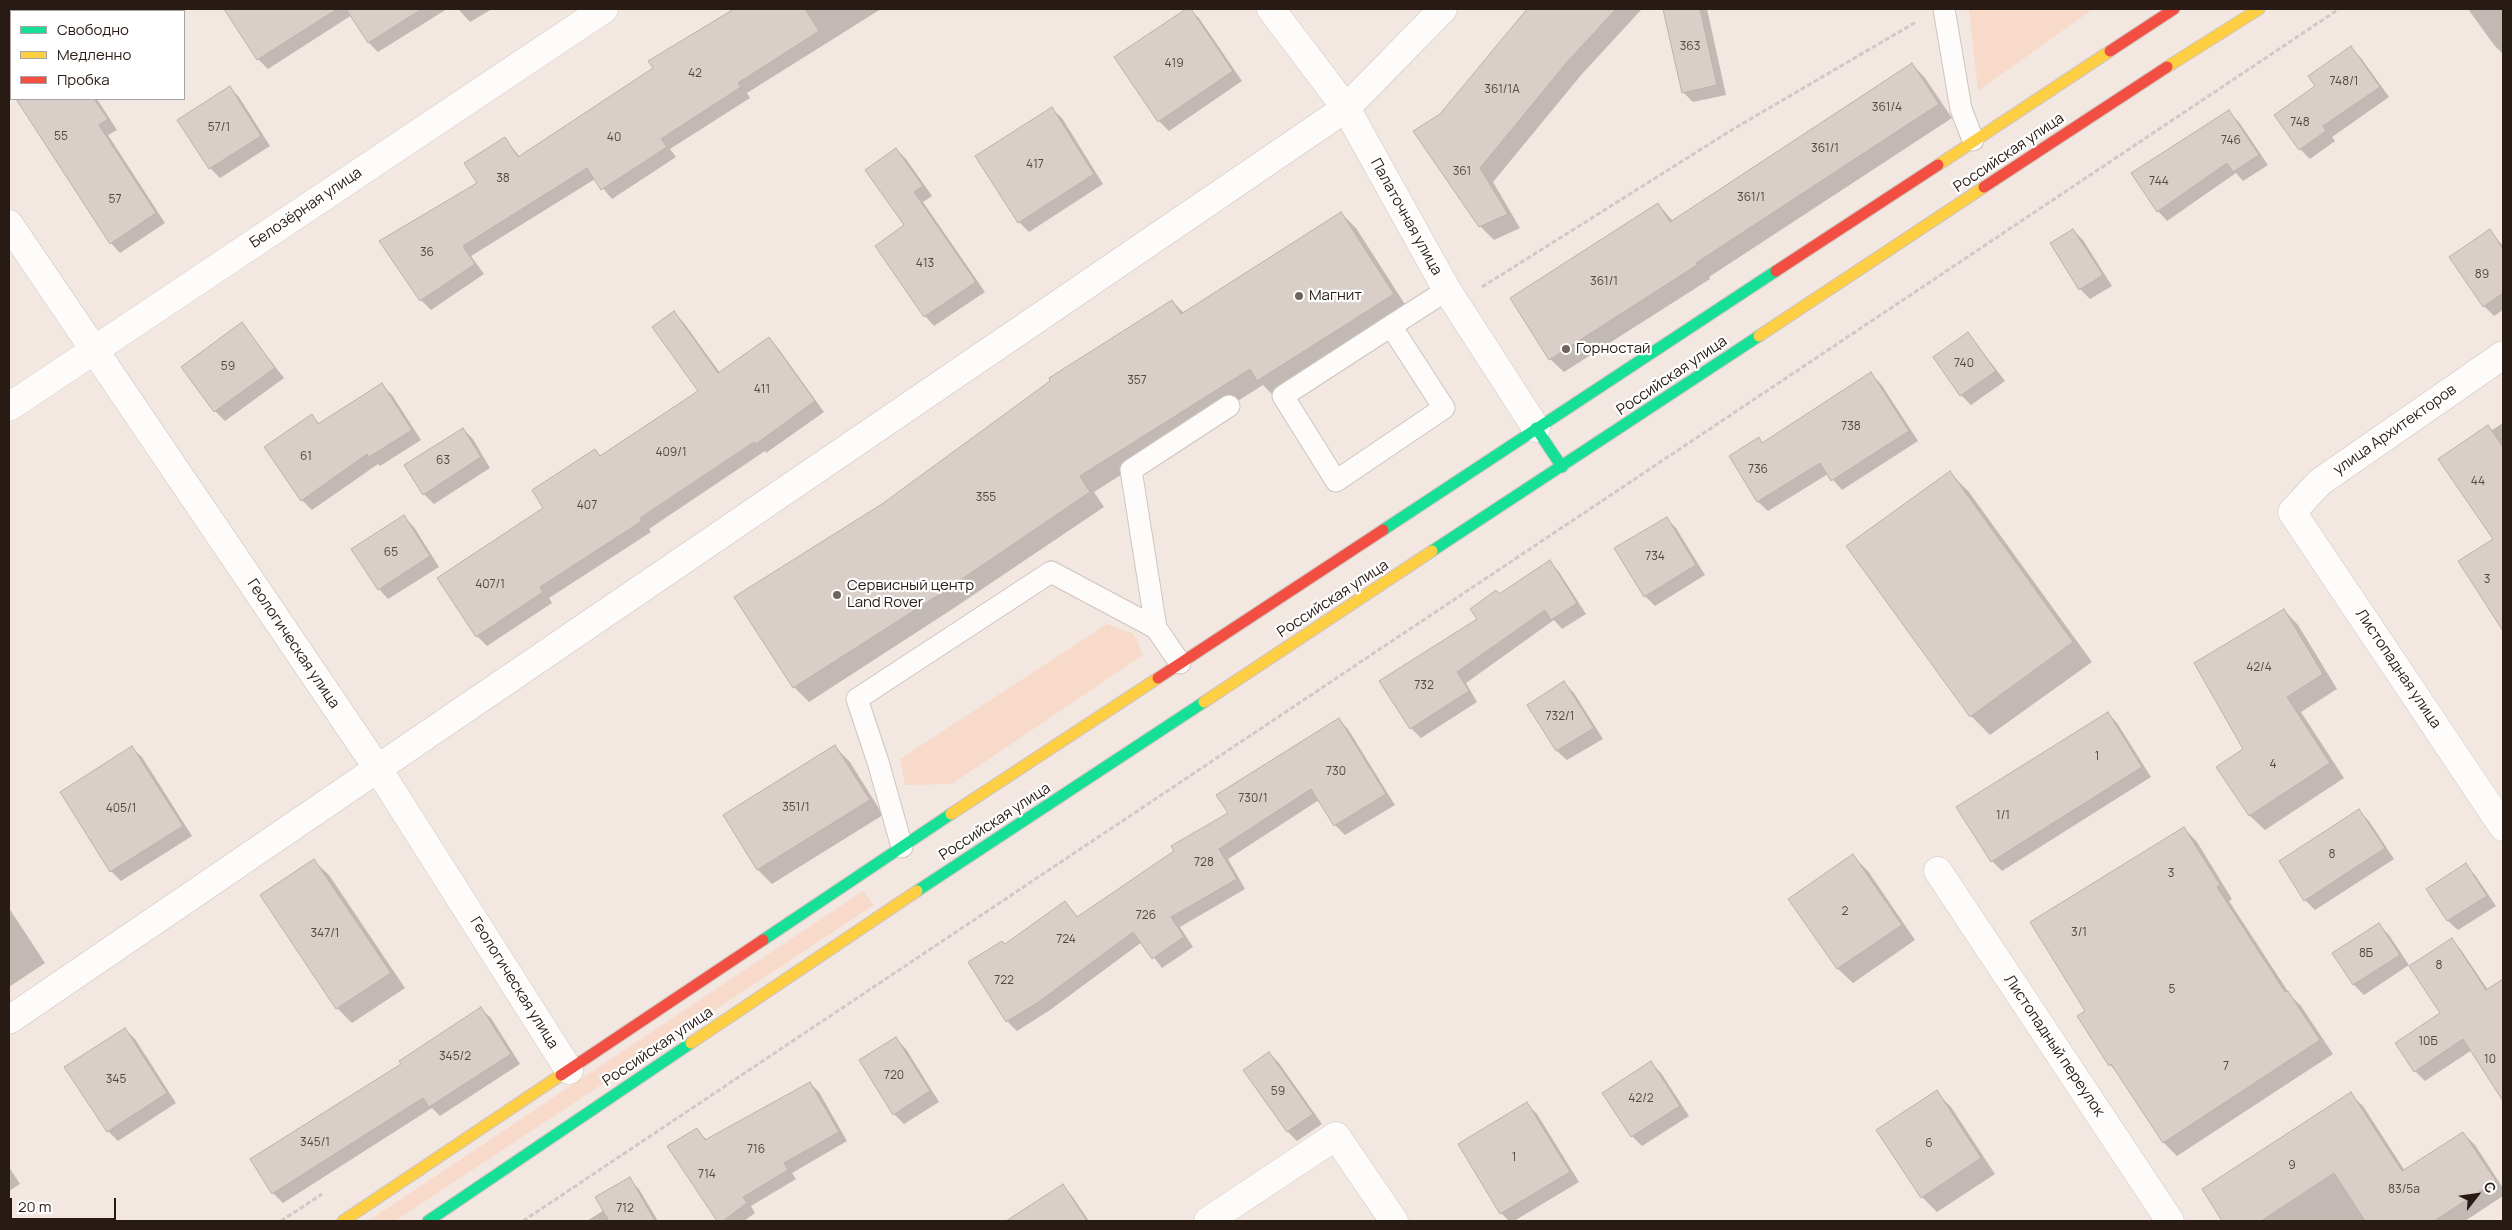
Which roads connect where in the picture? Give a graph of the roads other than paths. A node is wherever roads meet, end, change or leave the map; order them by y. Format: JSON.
{"nodes":[{"id":1,"x":604,"y":9,"type":"edge"},
{"id":2,"x":1271,"y":9,"type":"edge"},
{"id":3,"x":1443,"y":9,"type":"edge"},
{"id":4,"x":1944,"y":9,"type":"edge"},
{"id":5,"x":2174,"y":9,"type":"edge"},
{"id":6,"x":2259,"y":9,"type":"edge"},
{"id":7,"x":1346,"y":108,"type":"junction"},
{"id":8,"x":1973,"y":140,"type":"junction"},
{"id":9,"x":9,"y":224,"type":"edge"},
{"id":10,"x":1451,"y":297,"type":"junction"},
{"id":11,"x":1391,"y":326,"type":"junction"},
{"id":12,"x":94,"y":350,"type":"junction"},
{"id":13,"x":2503,"y":355,"type":"edge"},
{"id":14,"x":1229,"y":406,"type":"dead end"},
{"id":15,"x":9,"y":407,"type":"edge"},
{"id":16,"x":1536,"y":428,"type":"junction"},
{"id":17,"x":1562,"y":467,"type":"junction"},
{"id":18,"x":2292,"y":512,"type":"joint"},
{"id":19,"x":1156,"y":628,"type":"junction"},
{"id":20,"x":1180,"y":664,"type":"junction"},
{"id":21,"x":378,"y":770,"type":"junction"},
{"id":22,"x":2503,"y":827,"type":"edge"},
{"id":23,"x":902,"y":847,"type":"junction"},
{"id":24,"x":1938,"y":871,"type":"dead end"},
{"id":25,"x":9,"y":1020,"type":"edge"},
{"id":26,"x":569,"y":1070,"type":"junction"},
{"id":27,"x":343,"y":1221,"type":"edge"},
{"id":28,"x":428,"y":1221,"type":"edge"},
{"id":29,"x":1208,"y":1221,"type":"edge"},
{"id":30,"x":1394,"y":1221,"type":"edge"},
{"id":31,"x":2170,"y":1221,"type":"edge"}],
"edges":[{"from":1,"to":12,"type":"street","name":"Белозёрная улица"},
{"from":2,"to":7,"type":"street","name":"Палаточная улица"},
{"from":3,"to":7,"type":"street"},
{"from":4,"to":8,"type":"lane"},
{"from":5,"to":8,"type":"main road","name":"Российская улица"},
{"from":6,"to":17,"type":"main road","name":"Российская улица"},
{"from":7,"to":10,"type":"street","name":"Палаточная улица"},
{"from":7,"to":21,"type":"street"},
{"from":8,"to":16,"type":"main road","name":"Российская улица"},
{"from":9,"to":12,"type":"street","name":"Геологическая улица"},
{"from":10,"to":11,"type":"lane"},
{"from":10,"to":16,"type":"street","name":"Палаточная улица"},
{"from":11,"to":11,"type":"lane"},
{"from":12,"to":15,"type":"street","name":"Белозёрная улица"},
{"from":12,"to":21,"type":"street","name":"Геологическая улица"},
{"from":13,"to":18,"type":"street","name":"улица Архитекторов"},
{"from":14,"to":19,"type":"lane"},
{"from":16,"to":17,"type":"main road"},
{"from":16,"to":20,"type":"main road","name":"Российская улица"},
{"from":17,"to":28,"type":"main road","name":"Российская улица"},
{"from":18,"to":22,"type":"street","name":"Листопадная улица"},
{"from":19,"to":20,"type":"lane"},
{"from":19,"to":23,"type":"lane"},
{"from":20,"to":23,"type":"main road","name":"Российская улица"},
{"from":21,"to":25,"type":"street"},
{"from":21,"to":26,"type":"street","name":"Геологическая улица"},
{"from":23,"to":26,"type":"main road","name":"Российская улица"},
{"from":24,"to":31,"type":"street","name":"Листопадный переулок"},
{"from":26,"to":27,"type":"main road","name":"Российская улица"},
{"from":29,"to":30,"type":"street"}]}
